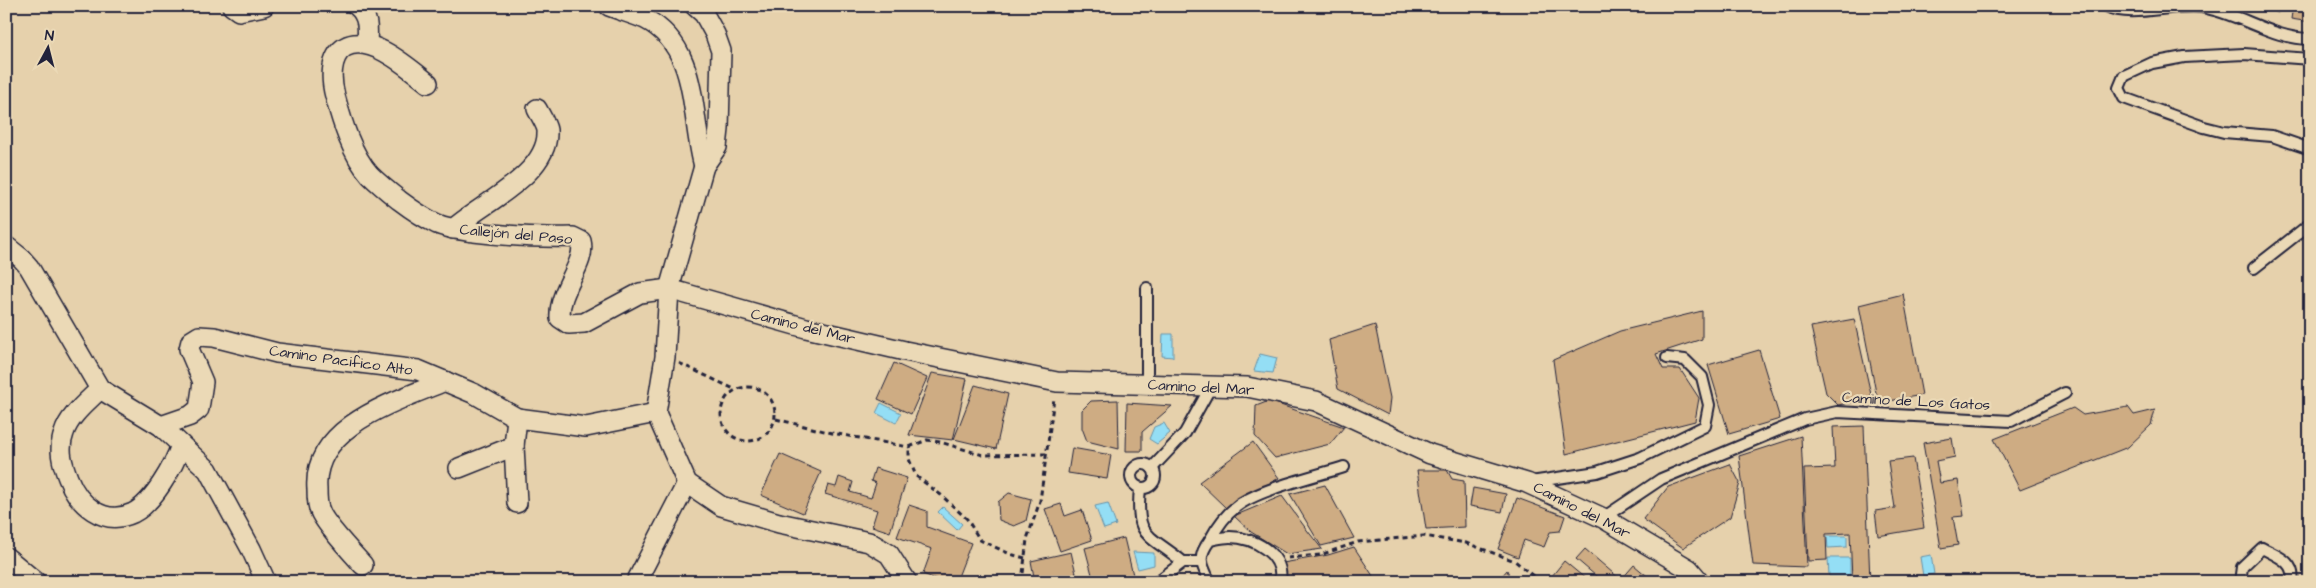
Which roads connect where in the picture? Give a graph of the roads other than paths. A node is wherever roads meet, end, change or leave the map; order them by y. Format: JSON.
{"nodes":[{"id":1,"x":357,"y":6,"type":"edge"},
{"id":2,"x":609,"y":6,"type":"edge"},
{"id":3,"x":696,"y":6,"type":"edge"},
{"id":4,"x":2106,"y":6,"type":"edge"},
{"id":5,"x":2310,"y":39,"type":"edge"},
{"id":6,"x":367,"y":44,"type":"junction"},
{"id":7,"x":2310,"y":59,"type":"edge"},
{"id":8,"x":428,"y":83,"type":"dead end"},
{"id":9,"x":537,"y":110,"type":"dead end"},
{"id":10,"x":2310,"y":150,"type":"edge"},
{"id":11,"x":704,"y":166,"type":"junction"},
{"id":12,"x":2310,"y":224,"type":"edge"},
{"id":13,"x":454,"y":229,"type":"junction"},
{"id":14,"x":6,"y":246,"type":"edge"},
{"id":15,"x":2254,"y":268,"type":"dead end"},
{"id":16,"x":1148,"y":288,"type":"dead end"},
{"id":17,"x":669,"y":289,"type":"junction"},
{"id":18,"x":1667,"y":358,"type":"dead end"},
{"id":19,"x":445,"y":380,"type":"junction"},
{"id":20,"x":1147,"y":384,"type":"junction"},
{"id":21,"x":1210,"y":388,"type":"junction"},
{"id":22,"x":100,"y":389,"type":"junction"},
{"id":23,"x":2064,"y":393,"type":"dead end"},
{"id":24,"x":656,"y":413,"type":"junction"},
{"id":25,"x":517,"y":418,"type":"junction"},
{"id":26,"x":161,"y":426,"type":"junction"},
{"id":27,"x":181,"y":445,"type":"junction"},
{"id":28,"x":514,"y":446,"type":"junction"},
{"id":29,"x":1344,"y":467,"type":"dead end"},
{"id":30,"x":459,"y":468,"type":"dead end"},
{"id":31,"x":1152,"y":468,"type":"junction"},
{"id":32,"x":687,"y":483,"type":"junction"},
{"id":33,"x":1527,"y":483,"type":"junction"},
{"id":34,"x":1140,"y":488,"type":"junction"},
{"id":35,"x":517,"y":503,"type":"dead end"},
{"id":36,"x":1602,"y":518,"type":"junction"},
{"id":37,"x":1210,"y":540,"type":"junction"},
{"id":38,"x":6,"y":557,"type":"edge"},
{"id":39,"x":1183,"y":562,"type":"junction"},
{"id":40,"x":1201,"y":562,"type":"junction"},
{"id":41,"x":363,"y":565,"type":"dead end"},
{"id":42,"x":36,"y":582,"type":"edge"},
{"id":43,"x":266,"y":582,"type":"edge"},
{"id":44,"x":636,"y":582,"type":"edge"},
{"id":45,"x":907,"y":582,"type":"edge"},
{"id":46,"x":1156,"y":582,"type":"edge"},
{"id":47,"x":1210,"y":582,"type":"edge"},
{"id":48,"x":1280,"y":582,"type":"edge"},
{"id":49,"x":1700,"y":582,"type":"edge"},
{"id":50,"x":2240,"y":582,"type":"edge"},
{"id":51,"x":2292,"y":582,"type":"edge"}],
"edges":[{"from":1,"to":6,"type":"street"},
{"from":2,"to":11,"type":"street"},
{"from":3,"to":11,"type":"street"},
{"from":4,"to":5,"type":"lane"},
{"from":6,"to":8,"type":"street"},
{"from":6,"to":13,"type":"street","name":"Callejón del Paso"},
{"from":7,"to":10,"type":"lane"},
{"from":9,"to":13,"type":"street"},
{"from":11,"to":17,"type":"street"},
{"from":12,"to":15,"type":"lane"},
{"from":13,"to":17,"type":"street","name":"Callejón del Paso"},
{"from":14,"to":22,"type":"street"},
{"from":16,"to":20,"type":"lane"},
{"from":17,"to":20,"type":"street","name":"Camino del Mar"},
{"from":17,"to":24,"type":"street"},
{"from":18,"to":33,"type":"lane"},
{"from":19,"to":25,"type":"street","name":"Camino Pacifico Alto"},
{"from":19,"to":26,"type":"street","name":"Camino Pacifico Alto"},
{"from":19,"to":41,"type":"street"},
{"from":20,"to":21,"type":"street","name":"Camino del Mar"},
{"from":21,"to":31,"type":"lane"},
{"from":21,"to":33,"type":"street","name":"Camino del Mar"},
{"from":22,"to":26,"type":"street"},
{"from":22,"to":27,"type":"street"},
{"from":23,"to":36,"type":"lane","name":"Camino de Los Gatos"},
{"from":24,"to":25,"type":"street","name":"Camino Pacifico Alto"},
{"from":24,"to":32,"type":"street"},
{"from":25,"to":28,"type":"street"},
{"from":26,"to":27,"type":"street"},
{"from":27,"to":43,"type":"street"},
{"from":28,"to":30,"type":"street"},
{"from":28,"to":35,"type":"street"},
{"from":29,"to":37,"type":"lane"},
{"from":31,"to":34,"type":"lane"},
{"from":31,"to":34,"type":"lane"},
{"from":32,"to":44,"type":"street"},
{"from":32,"to":45,"type":"street"},
{"from":33,"to":36,"type":"street","name":"Camino del Mar"},
{"from":34,"to":39,"type":"lane"},
{"from":36,"to":49,"type":"street","name":"Camino del Mar"},
{"from":37,"to":40,"type":"lane"},
{"from":37,"to":48,"type":"lane"},
{"from":38,"to":42,"type":"street"},
{"from":39,"to":40,"type":"lane"},
{"from":39,"to":46,"type":"lane"},
{"from":40,"to":47,"type":"lane"},
{"from":50,"to":51,"type":"lane"}]}
